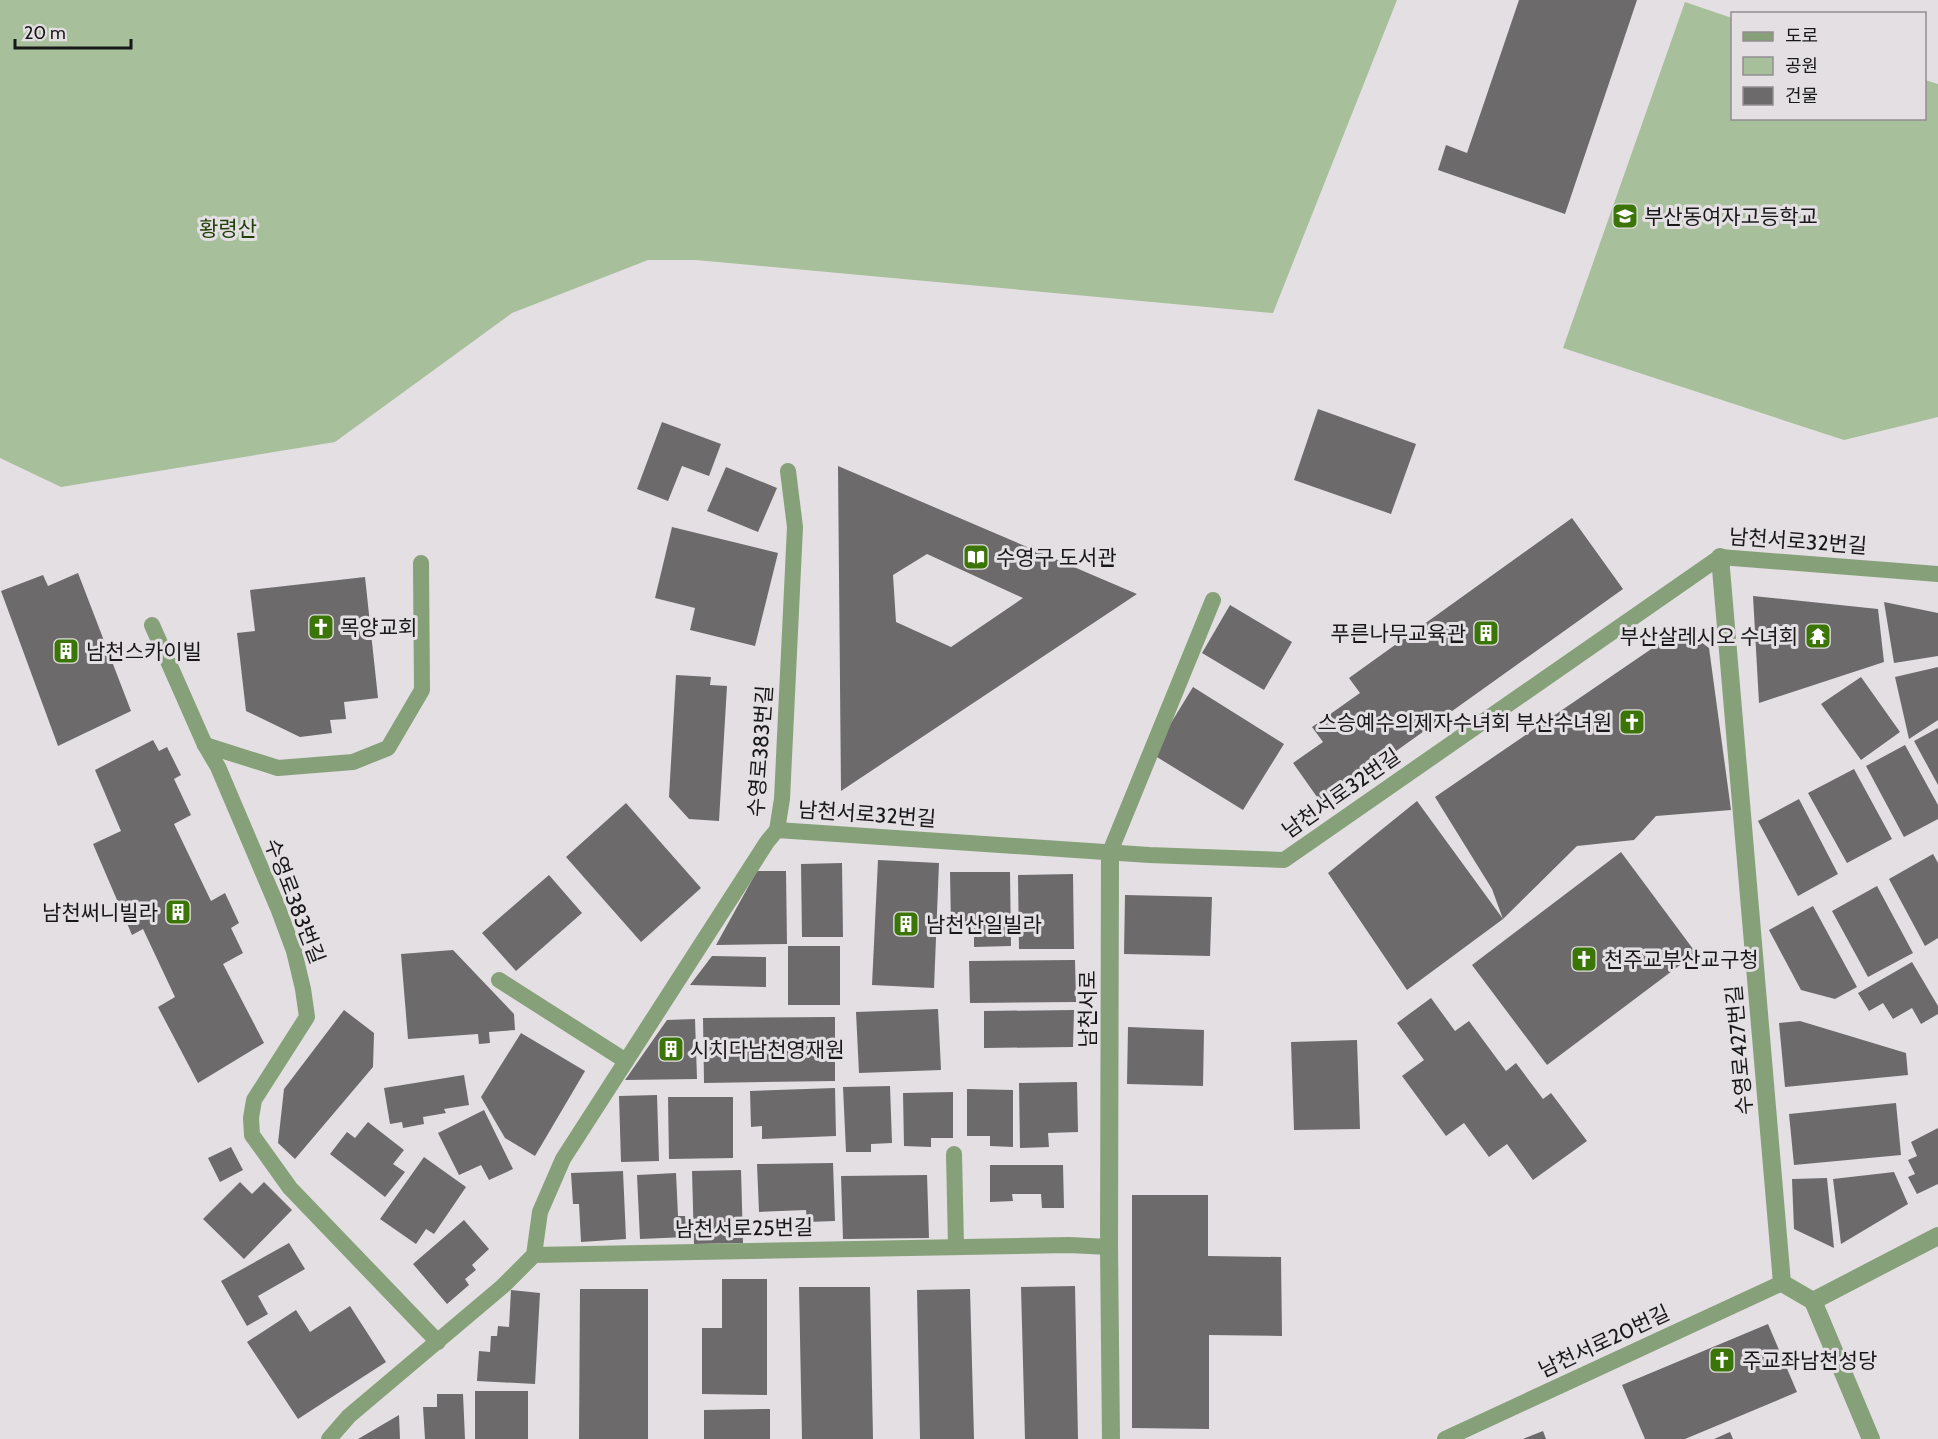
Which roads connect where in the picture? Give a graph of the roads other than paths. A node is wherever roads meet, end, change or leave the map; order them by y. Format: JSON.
{"nodes":[{"id":1,"x":788,"y":471,"type":"dead end"},
{"id":2,"x":1720,"y":557,"type":"junction"},
{"id":3,"x":421,"y":563,"type":"dead end"},
{"id":4,"x":1938,"y":574,"type":"edge"},
{"id":5,"x":1213,"y":600,"type":"dead end"},
{"id":6,"x":152,"y":625,"type":"dead end"},
{"id":7,"x":205,"y":745,"type":"junction"},
{"id":8,"x":777,"y":830,"type":"junction"},
{"id":9,"x":1110,"y":852,"type":"junction"},
{"id":10,"x":499,"y":980,"type":"dead end"},
{"id":11,"x":626,"y":1061,"type":"junction"},
{"id":12,"x":954,"y":1154,"type":"dead end"},
{"id":13,"x":1938,"y":1236,"type":"edge"},
{"id":14,"x":956,"y":1247,"type":"junction"},
{"id":15,"x":1109,"y":1247,"type":"junction"},
{"id":16,"x":534,"y":1255,"type":"junction"},
{"id":17,"x":1782,"y":1283,"type":"junction"},
{"id":18,"x":1814,"y":1301,"type":"junction"},
{"id":19,"x":438,"y":1342,"type":"junction"},
{"id":20,"x":328,"y":1439,"type":"edge"},
{"id":21,"x":1111,"y":1439,"type":"edge"},
{"id":22,"x":1445,"y":1439,"type":"edge"},
{"id":23,"x":1871,"y":1439,"type":"edge"}],
"edges":[{"from":1,"to":8,"type":"lane","name":"수영로383번길"},
{"from":2,"to":4,"type":"lane","name":"남천서로32번길"},
{"from":2,"to":9,"type":"lane","name":"남천서로32번길"},
{"from":2,"to":17,"type":"street","name":"수영로427번길"},
{"from":3,"to":7,"type":"lane"},
{"from":5,"to":9,"type":"lane","name":"남천서로"},
{"from":6,"to":7,"type":"lane","name":"수영로383번길"},
{"from":7,"to":19,"type":"lane","name":"수영로383번길"},
{"from":8,"to":9,"type":"lane","name":"남천서로32번길"},
{"from":8,"to":11,"type":"lane","name":"수영로383번길"},
{"from":9,"to":15,"type":"street","name":"남천서로"},
{"from":10,"to":11,"type":"lane"},
{"from":11,"to":16,"type":"lane","name":"수영로383번길"},
{"from":12,"to":14,"type":"lane"},
{"from":13,"to":18,"type":"street"},
{"from":14,"to":15,"type":"lane","name":"남천서로25번길"},
{"from":14,"to":16,"type":"lane","name":"남천서로25번길"},
{"from":15,"to":21,"type":"street","name":"남천서로"},
{"from":16,"to":19,"type":"lane"},
{"from":17,"to":18,"type":"street"},
{"from":17,"to":22,"type":"lane","name":"남천서로20번길"},
{"from":18,"to":23,"type":"street"},
{"from":19,"to":20,"type":"lane"}]}
